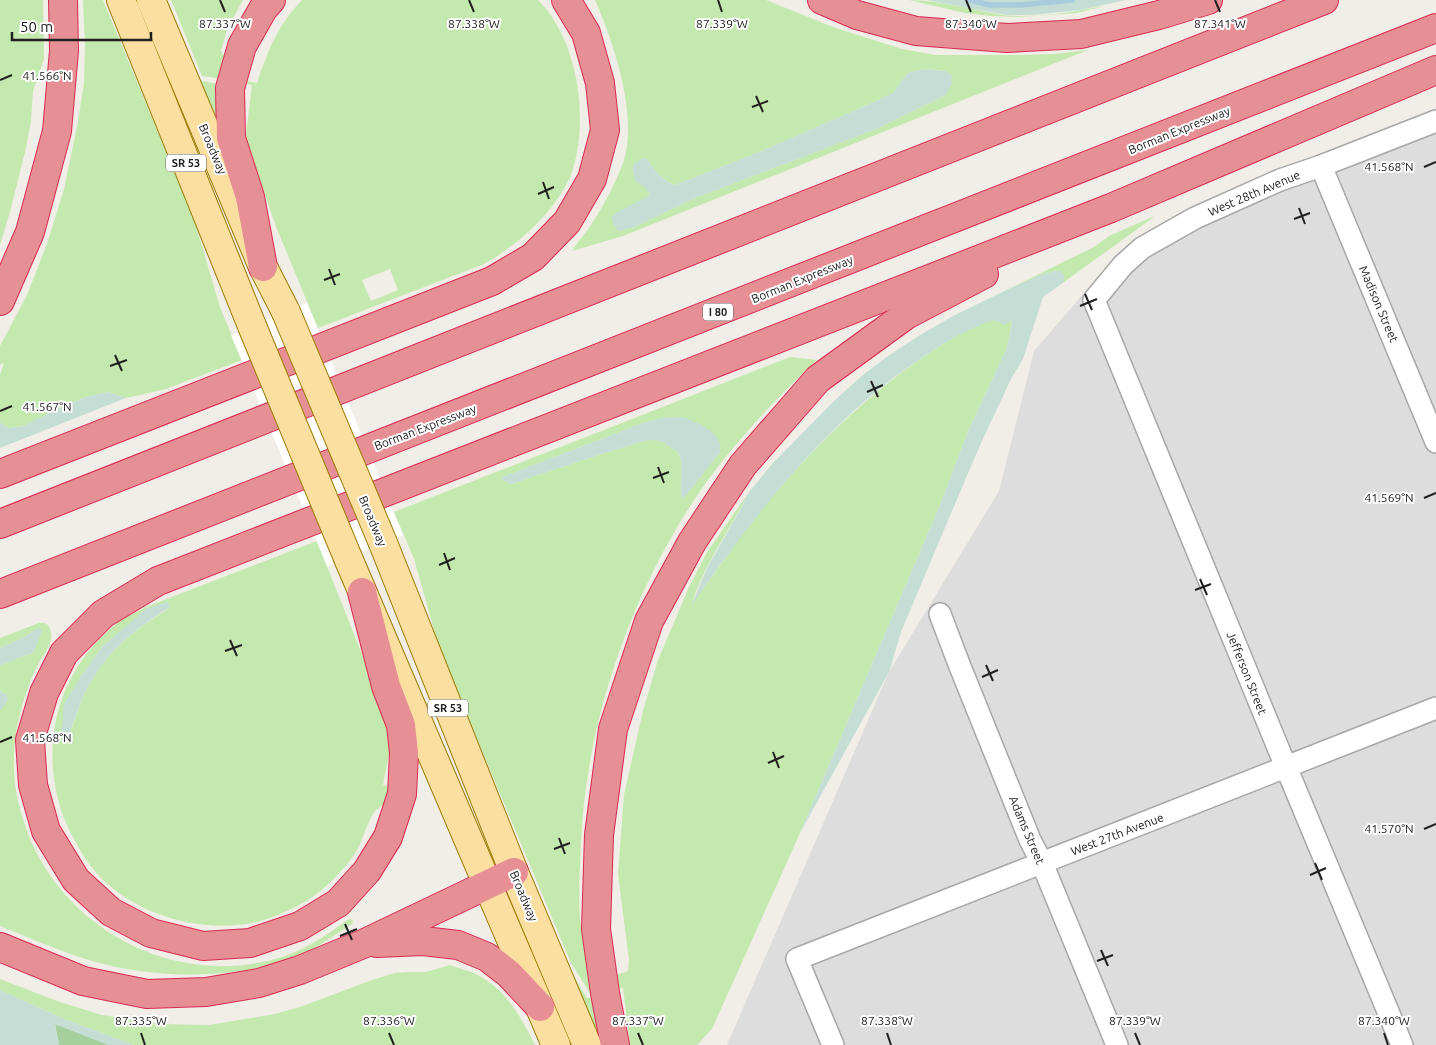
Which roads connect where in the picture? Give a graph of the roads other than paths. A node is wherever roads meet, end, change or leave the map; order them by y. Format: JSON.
{"nodes":[{"id":1,"x":63,"y":0,"type":"edge"},
{"id":2,"x":121,"y":0,"type":"edge"},
{"id":3,"x":151,"y":0,"type":"edge"},
{"id":4,"x":271,"y":0,"type":"edge"},
{"id":5,"x":566,"y":0,"type":"edge"},
{"id":6,"x":822,"y":0,"type":"edge"},
{"id":7,"x":1208,"y":0,"type":"edge"},
{"id":8,"x":1324,"y":0,"type":"edge"},
{"id":9,"x":1436,"y":28,"type":"edge"},
{"id":10,"x":1436,"y":70,"type":"edge"},
{"id":11,"x":1436,"y":121,"type":"edge"},
{"id":12,"x":1321,"y":166,"type":"junction"},
{"id":13,"x":1111,"y":208,"type":"junction"},
{"id":14,"x":263,"y":267,"type":"junction"},
{"id":15,"x":1094,"y":300,"type":"joint"},
{"id":16,"x":0,"y":301,"type":"edge"},
{"id":17,"x":1436,"y":442,"type":"edge"},
{"id":18,"x":0,"y":474,"type":"edge"},
{"id":19,"x":0,"y":524,"type":"edge"},
{"id":20,"x":362,"y":592,"type":"junction"},
{"id":21,"x":0,"y":594,"type":"edge"},
{"id":22,"x":940,"y":614,"type":"dead end"},
{"id":23,"x":1436,"y":708,"type":"edge"},
{"id":24,"x":1286,"y":768,"type":"junction"},
{"id":25,"x":1042,"y":864,"type":"junction"},
{"id":26,"x":514,"y":872,"type":"junction"},
{"id":27,"x":488,"y":885,"type":"junction"},
{"id":28,"x":362,"y":944,"type":"junction"},
{"id":29,"x":0,"y":947,"type":"edge"},
{"id":30,"x":540,"y":1007,"type":"junction"},
{"id":31,"x":556,"y":1045,"type":"edge"},
{"id":32,"x":587,"y":1045,"type":"edge"},
{"id":33,"x":615,"y":1045,"type":"edge"},
{"id":34,"x":833,"y":1045,"type":"edge"},
{"id":35,"x":1117,"y":1045,"type":"edge"},
{"id":36,"x":1402,"y":1045,"type":"edge"}],
"edges":[{"from":1,"to":16,"type":"highway"},
{"from":2,"to":20,"type":"main road","number":"SR 53","bridge":true},
{"from":3,"to":14,"type":"main road","name":"Broadway","number":"SR 53"},
{"from":4,"to":14,"type":"highway"},
{"from":5,"to":18,"type":"highway"},
{"from":6,"to":7,"type":"highway"},
{"from":8,"to":19,"type":"highway"},
{"from":9,"to":21,"type":"highway","name":"Borman Expressway","number":"I 80"},
{"from":10,"to":13,"type":"highway"},
{"from":11,"to":12,"type":"street","name":"West 28th Avenue"},
{"from":12,"to":15,"type":"street","name":"West 28th Avenue"},
{"from":12,"to":17,"type":"street","name":"Madison Street"},
{"from":13,"to":20,"type":"highway"},
{"from":13,"to":33,"type":"highway"},
{"from":14,"to":26,"type":"main road","name":"Broadway","number":"SR 53","bridge":true},
{"from":15,"to":24,"type":"street","name":"Jefferson Street"},
{"from":20,"to":27,"type":"main road","number":"SR 53"},
{"from":22,"to":25,"type":"street","name":"Adams Street"},
{"from":23,"to":24,"type":"street","name":"West 27th Avenue"},
{"from":24,"to":25,"type":"street","name":"West 27th Avenue"},
{"from":24,"to":36,"type":"street","name":"Jefferson Street"},
{"from":25,"to":34,"type":"street","name":"West 27th Avenue"},
{"from":25,"to":35,"type":"street","name":"Adams Street"},
{"from":26,"to":27,"type":"highway"},
{"from":26,"to":32,"type":"main road","name":"Broadway","number":"SR 53"},
{"from":27,"to":28,"type":"highway"},
{"from":27,"to":30,"type":"main road","number":"SR 53"},
{"from":28,"to":29,"type":"highway"},
{"from":28,"to":30,"type":"highway"},
{"from":30,"to":31,"type":"main road","number":"SR 53"}]}
